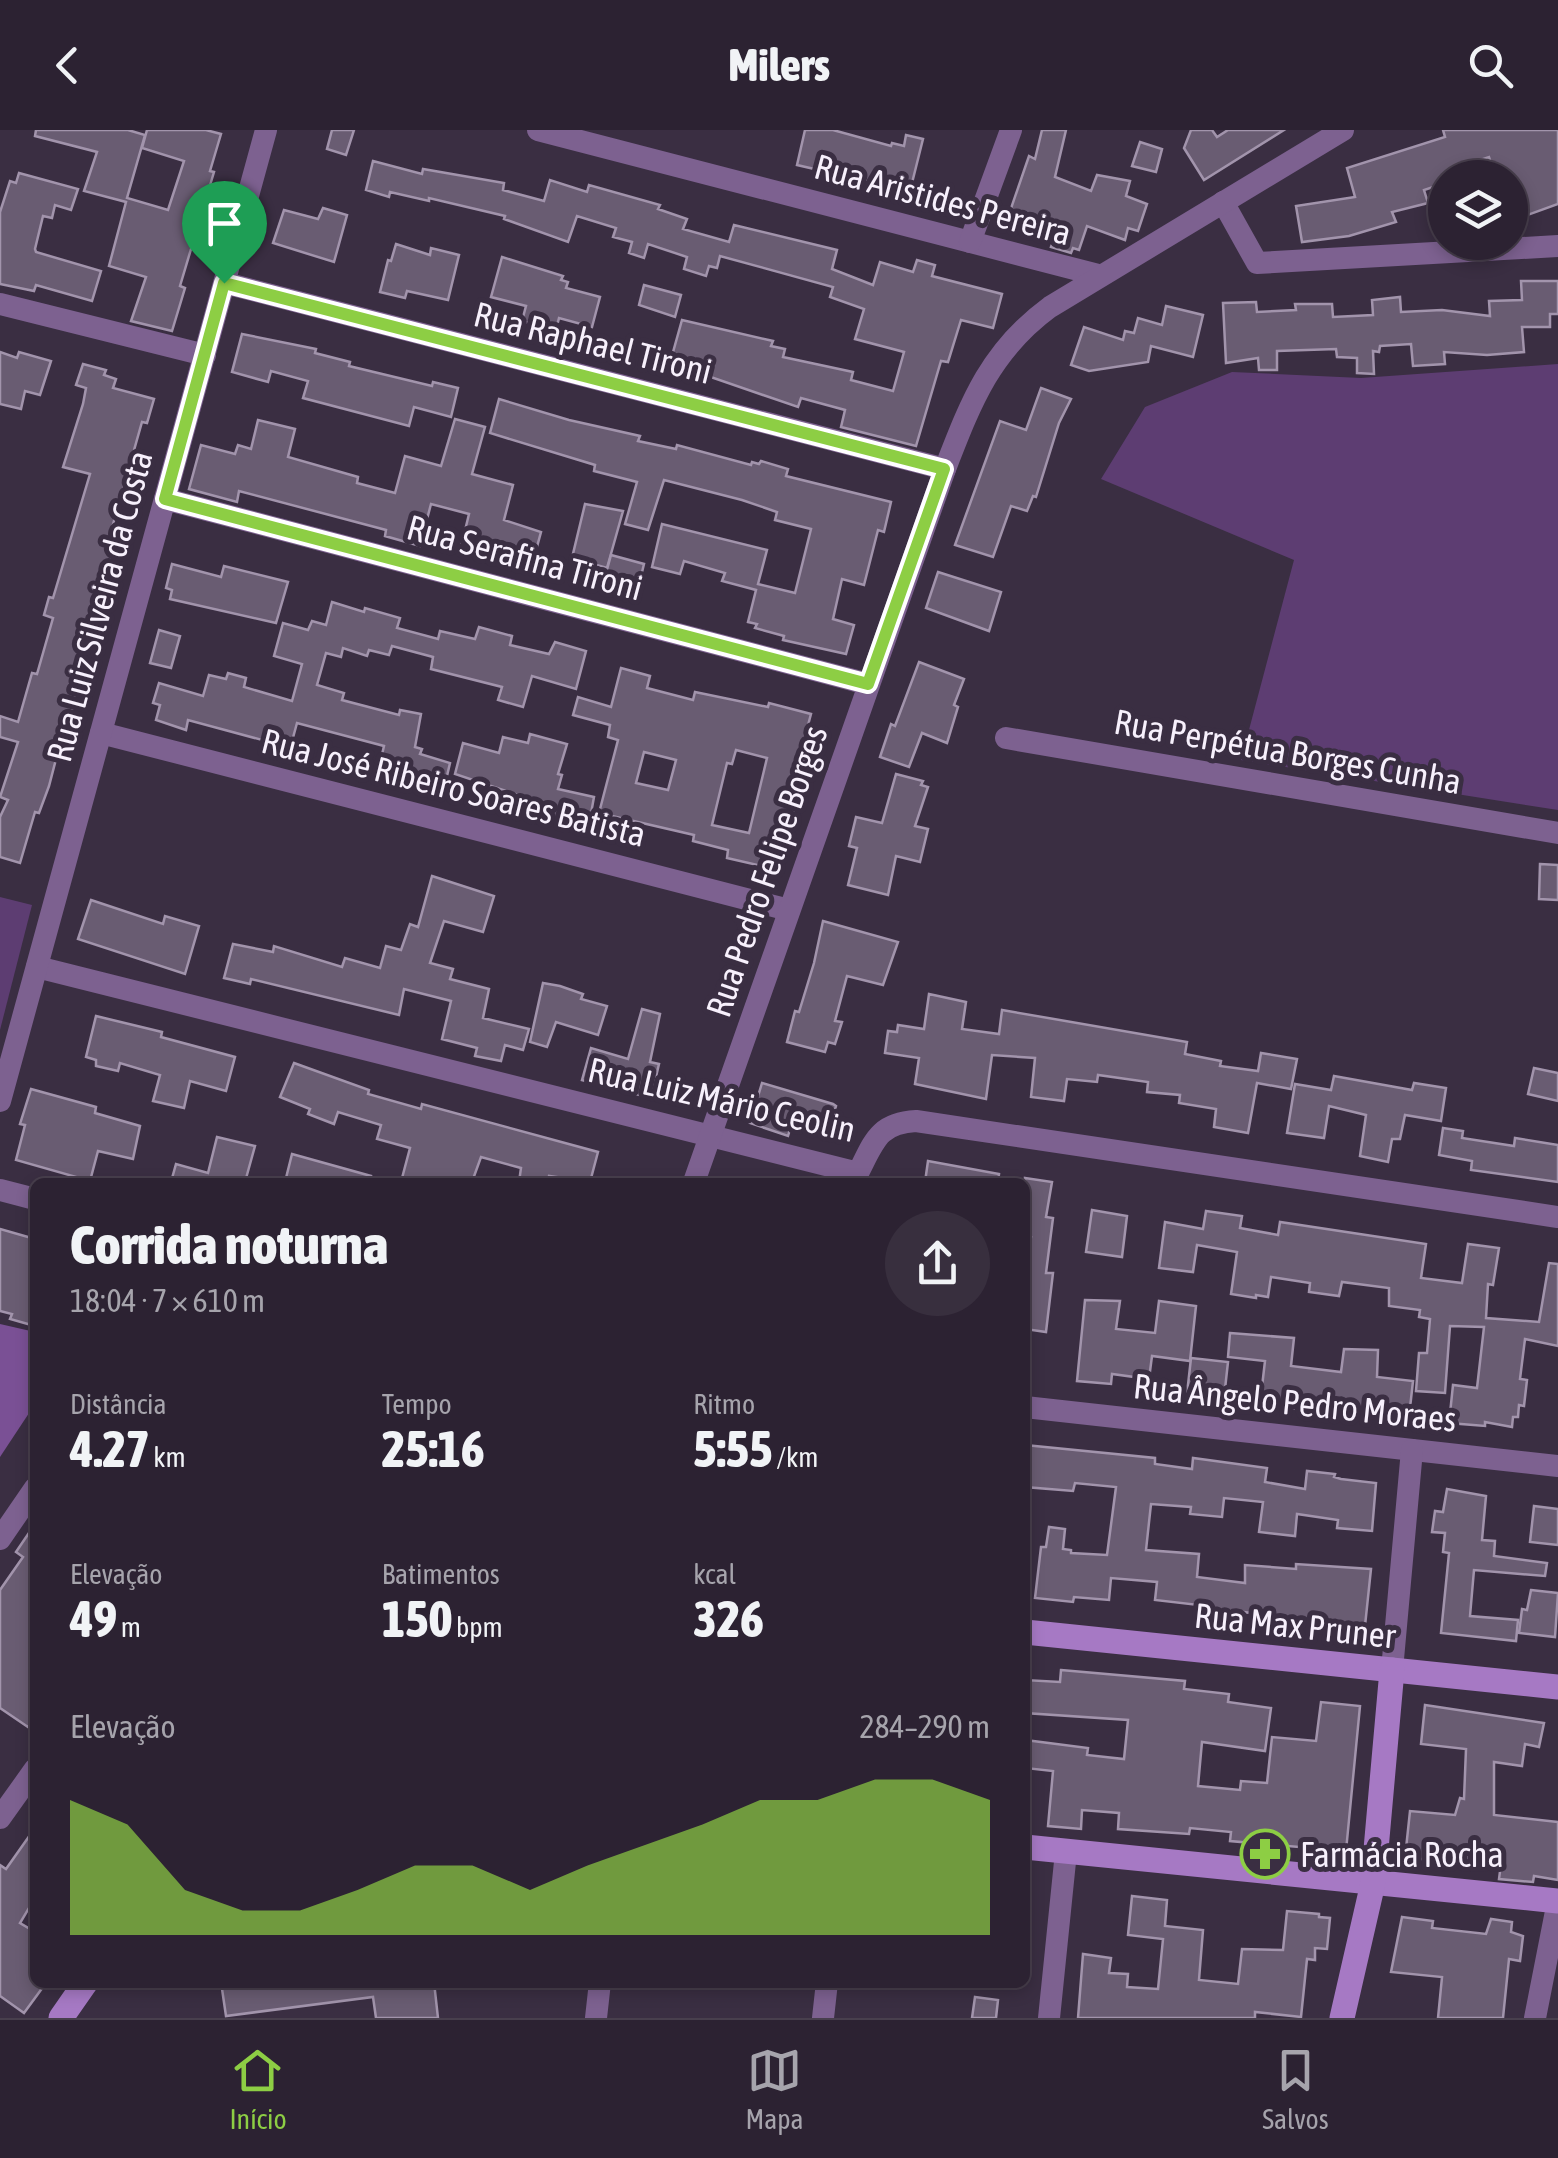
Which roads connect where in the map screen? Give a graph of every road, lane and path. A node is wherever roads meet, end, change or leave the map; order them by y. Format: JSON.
{"nodes":[{"id":1,"x":266,"y":130,"type":"edge"},
{"id":2,"x":538,"y":130,"type":"edge"},
{"id":3,"x":1011,"y":130,"type":"edge"},
{"id":4,"x":1343,"y":130,"type":"edge"},
{"id":5,"x":1223,"y":202,"type":"junction"},
{"id":6,"x":970,"y":242,"type":"junction"},
{"id":7,"x":1558,"y":246,"type":"edge"},
{"id":8,"x":1098,"y":275,"type":"junction"},
{"id":9,"x":224,"y":283,"type":"junction"},
{"id":10,"x":0,"y":304,"type":"edge"},
{"id":11,"x":205,"y":355,"type":"junction"},
{"id":12,"x":944,"y":469,"type":"junction"},
{"id":13,"x":165,"y":499,"type":"junction"},
{"id":14,"x":868,"y":684,"type":"junction"},
{"id":15,"x":101,"y":732,"type":"junction"},
{"id":16,"x":1006,"y":738,"type":"dead end"},
{"id":17,"x":1558,"y":833,"type":"edge"},
{"id":18,"x":789,"y":910,"type":"junction"},
{"id":19,"x":37,"y":967,"type":"junction"},
{"id":20,"x":0,"y":1101,"type":"edge"},
{"id":21,"x":710,"y":1136,"type":"junction"},
{"id":22,"x":858,"y":1173,"type":"junction"},
{"id":23,"x":695,"y":1178,"type":"edge"},
{"id":24,"x":870,"y":1178,"type":"edge"},
{"id":25,"x":0,"y":1190,"type":"edge"},
{"id":26,"x":30,"y":1198,"type":"edge"},
{"id":27,"x":1558,"y":1217,"type":"edge"},
{"id":28,"x":1030,"y":1408,"type":"edge"},
{"id":29,"x":1412,"y":1450,"type":"junction"},
{"id":30,"x":1558,"y":1466,"type":"edge"},
{"id":31,"x":30,"y":1495,"type":"edge"},
{"id":32,"x":0,"y":1539,"type":"edge"},
{"id":33,"x":1030,"y":1633,"type":"edge"},
{"id":34,"x":1392,"y":1670,"type":"junction"},
{"id":35,"x":1558,"y":1687,"type":"edge"},
{"id":36,"x":30,"y":1776,"type":"edge"},
{"id":37,"x":0,"y":1818,"type":"edge"},
{"id":38,"x":1030,"y":1848,"type":"edge"},
{"id":39,"x":1066,"y":1852,"type":"junction"},
{"id":40,"x":1373,"y":1883,"type":"junction"},
{"id":41,"x":1558,"y":1902,"type":"edge"},
{"id":42,"x":82,"y":1988,"type":"edge"},
{"id":43,"x":599,"y":1988,"type":"edge"},
{"id":44,"x":826,"y":1988,"type":"edge"},
{"id":45,"x":61,"y":2018,"type":"edge"},
{"id":46,"x":596,"y":2018,"type":"edge"},
{"id":47,"x":823,"y":2018,"type":"edge"},
{"id":48,"x":1049,"y":2018,"type":"edge"},
{"id":49,"x":1342,"y":2018,"type":"edge"},
{"id":50,"x":1535,"y":2018,"type":"edge"}],
"edges":[{"from":1,"to":9,"type":"street","name":"Rua Luiz Silveira da Costa"},
{"from":2,"to":6,"type":"street","name":"Rua Aristides Pereira"},
{"from":3,"to":6,"type":"street"},
{"from":4,"to":5,"type":"street","name":"Rua Pedro Felipe Borges"},
{"from":5,"to":7,"type":"street"},
{"from":5,"to":8,"type":"street","name":"Rua Pedro Felipe Borges"},
{"from":6,"to":8,"type":"street","name":"Rua Aristides Pereira"},
{"from":8,"to":12,"type":"street","name":"Rua Pedro Felipe Borges"},
{"from":9,"to":11,"type":"street","name":"Rua Luiz Silveira da Costa"},
{"from":9,"to":12,"type":"street","name":"Rua Raphael Tironi"},
{"from":10,"to":11,"type":"street"},
{"from":11,"to":13,"type":"street","name":"Rua Luiz Silveira da Costa"},
{"from":12,"to":14,"type":"street","name":"Rua Pedro Felipe Borges"},
{"from":13,"to":14,"type":"street","name":"Rua Serafina Tironi"},
{"from":13,"to":15,"type":"street","name":"Rua Luiz Silveira da Costa"},
{"from":14,"to":18,"type":"street","name":"Rua Pedro Felipe Borges"},
{"from":15,"to":18,"type":"street","name":"Rua José Ribeiro Soares Batista"},
{"from":15,"to":19,"type":"street","name":"Rua Luiz Silveira da Costa"},
{"from":16,"to":17,"type":"street","name":"Rua Perpétua Borges Cunha"},
{"from":18,"to":21,"type":"street","name":"Rua Pedro Felipe Borges"},
{"from":19,"to":20,"type":"street","name":"Rua Luiz Silveira da Costa"},
{"from":19,"to":21,"type":"street","name":"Rua Luiz Mário Ceolin"},
{"from":21,"to":22,"type":"street","name":"Rua Luiz Mário Ceolin"},
{"from":21,"to":23,"type":"street","name":"Rua Pedro Felipe Borges"},
{"from":22,"to":24,"type":"street"},
{"from":22,"to":27,"type":"street","name":"Rua Luiz Mário Ceolin"},
{"from":25,"to":26,"type":"street"},
{"from":28,"to":29,"type":"street","name":"Rua Ângelo Pedro Moraes"},
{"from":29,"to":30,"type":"street","name":"Rua Ângelo Pedro Moraes"},
{"from":29,"to":34,"type":"street"},
{"from":31,"to":32,"type":"street"},
{"from":33,"to":34,"type":"street","name":"Rua Max Pruner"},
{"from":34,"to":35,"type":"street","name":"Rua Max Pruner"},
{"from":34,"to":40,"type":"street"},
{"from":36,"to":37,"type":"street"},
{"from":38,"to":39,"type":"street"},
{"from":39,"to":40,"type":"street"},
{"from":39,"to":48,"type":"street"},
{"from":40,"to":41,"type":"street"},
{"from":40,"to":49,"type":"street"},
{"from":41,"to":50,"type":"street"},
{"from":42,"to":45,"type":"street"},
{"from":43,"to":46,"type":"street"},
{"from":44,"to":47,"type":"street"}]}
